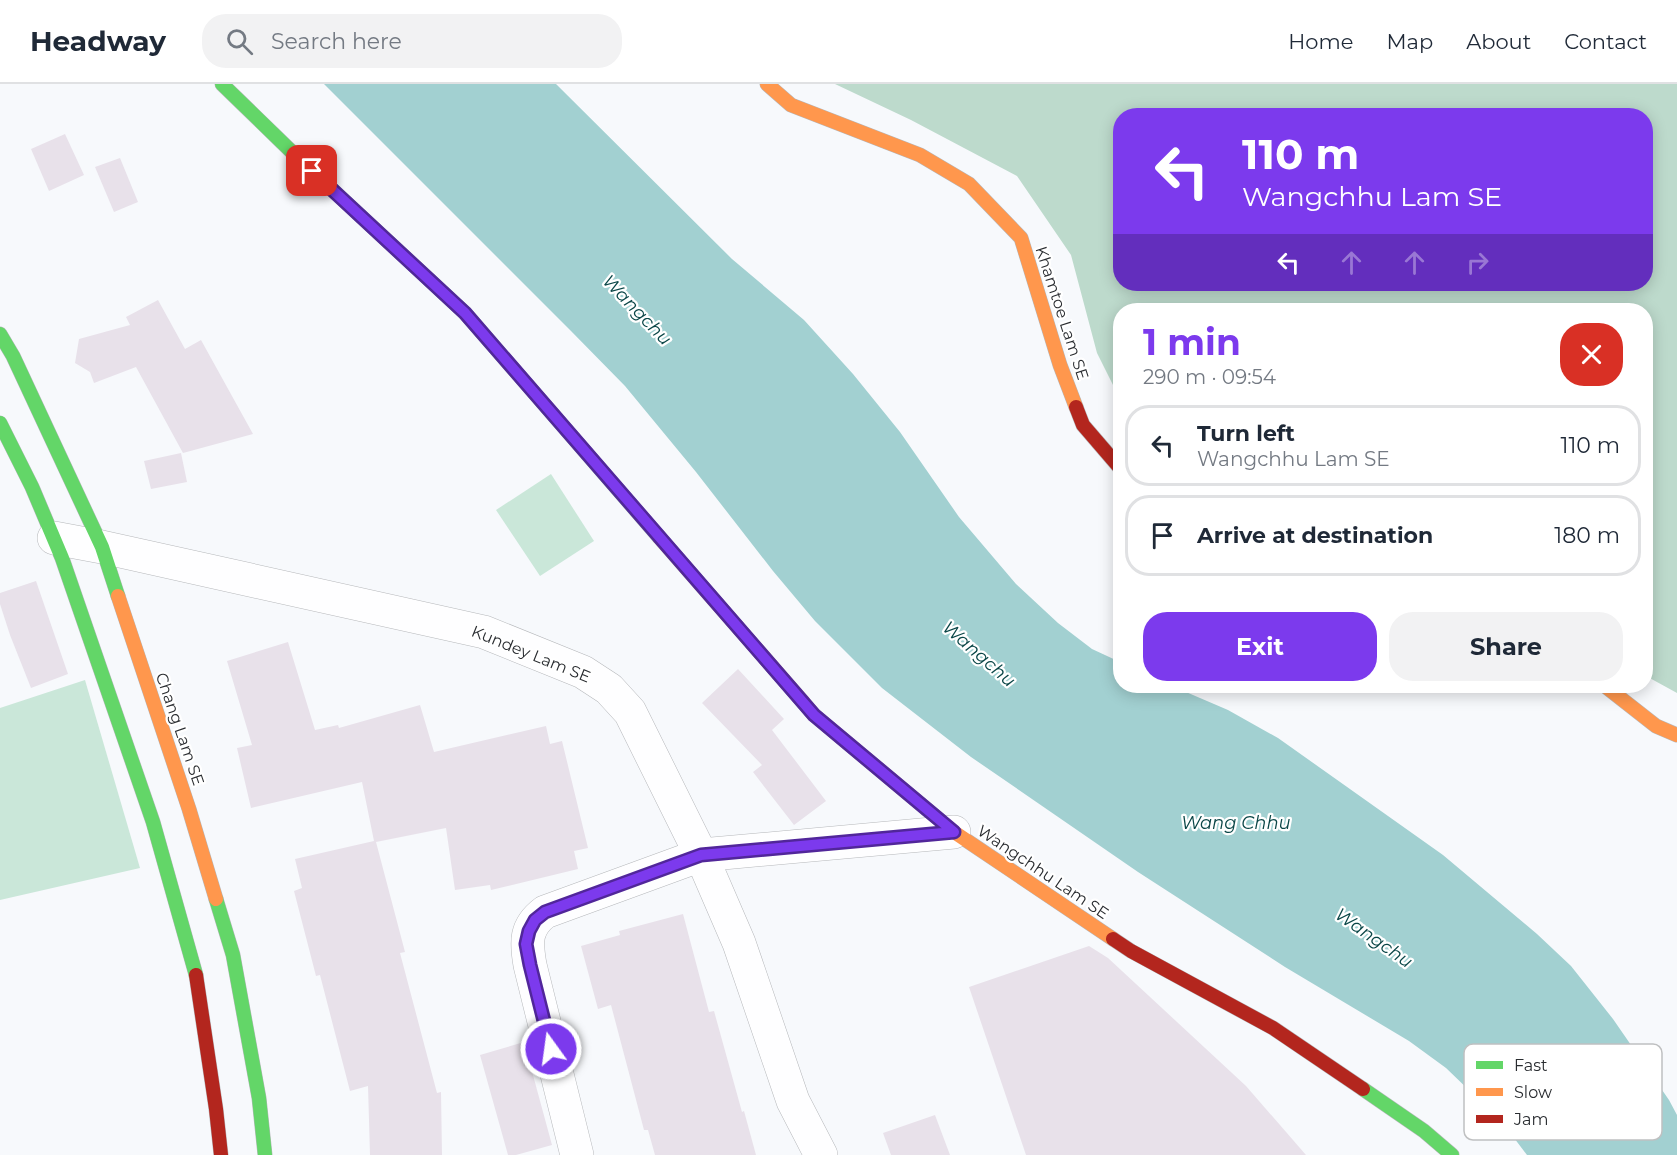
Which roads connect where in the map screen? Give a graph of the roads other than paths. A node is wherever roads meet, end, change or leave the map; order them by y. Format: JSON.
{"nodes":[{"id":1,"x":222,"y":84,"type":"edge"},
{"id":2,"x":766,"y":84,"type":"edge"},
{"id":3,"x":0,"y":334,"type":"edge"},
{"id":4,"x":0,"y":423,"type":"edge"},
{"id":5,"x":1113,"y":460,"type":"edge"},
{"id":6,"x":54,"y":538,"type":"junction"},
{"id":7,"x":102,"y":547,"type":"junction"},
{"id":8,"x":1614,"y":693,"type":"edge"},
{"id":9,"x":1677,"y":735,"type":"edge"},
{"id":10,"x":954,"y":832,"type":"junction"},
{"id":11,"x":701,"y":855,"type":"junction"},
{"id":12,"x":221,"y":1155,"type":"edge"},
{"id":13,"x":265,"y":1155,"type":"edge"},
{"id":14,"x":577,"y":1155,"type":"edge"},
{"id":15,"x":821,"y":1155,"type":"edge"},
{"id":16,"x":1452,"y":1155,"type":"edge"}],
"edges":[{"from":1,"to":10,"type":"main road","name":"Wangchhu Lam SE"},
{"from":2,"to":5,"type":"main road","name":"Khamtoe Lam SE"},
{"from":3,"to":7,"type":"main road","name":"Chang Lam SE"},
{"from":4,"to":6,"type":"main road"},
{"from":6,"to":7,"type":"street","name":"Kundey Lam SE"},
{"from":6,"to":12,"type":"main road"},
{"from":7,"to":11,"type":"street","name":"Kundey Lam SE"},
{"from":7,"to":13,"type":"main road","name":"Chang Lam SE"},
{"from":8,"to":9,"type":"main road"},
{"from":10,"to":11,"type":"street"},
{"from":10,"to":16,"type":"main road","name":"Wangchhu Lam SE"},
{"from":11,"to":14,"type":"street"},
{"from":11,"to":15,"type":"street","name":"Kundey Lam SE"}]}
